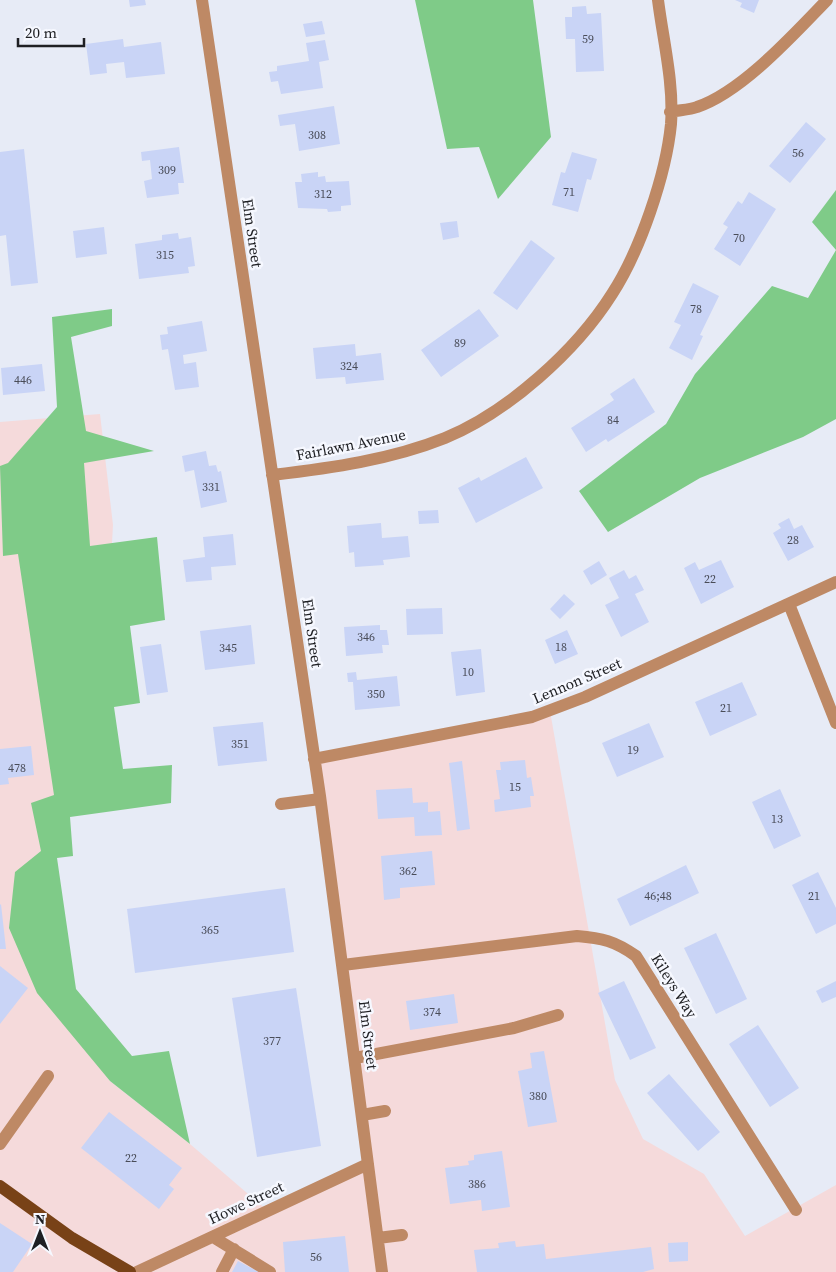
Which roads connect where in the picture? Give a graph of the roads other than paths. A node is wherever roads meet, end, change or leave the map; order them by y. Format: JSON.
{"nodes":[{"id":1,"x":202,"y":0,"type":"edge"},
{"id":2,"x":658,"y":0,"type":"edge"},
{"id":3,"x":827,"y":0,"type":"edge"},
{"id":4,"x":670,"y":112,"type":"junction"},
{"id":5,"x":272,"y":475,"type":"junction"},
{"id":6,"x":836,"y":582,"type":"edge"},
{"id":7,"x":788,"y":604,"type":"junction"},
{"id":8,"x":836,"y":723,"type":"edge"},
{"id":9,"x":314,"y":759,"type":"junction"},
{"id":10,"x":320,"y":799,"type":"junction"},
{"id":11,"x":281,"y":804,"type":"dead end"},
{"id":12,"x":343,"y":965,"type":"junction"},
{"id":13,"x":558,"y":1015,"type":"dead end"},
{"id":14,"x":354,"y":1058,"type":"junction"},
{"id":15,"x":48,"y":1076,"type":"dead end"},
{"id":16,"x":385,"y":1111,"type":"dead end"},
{"id":17,"x":362,"y":1114,"type":"junction"},
{"id":18,"x":0,"y":1144,"type":"edge"},
{"id":19,"x":368,"y":1164,"type":"junction"},
{"id":20,"x":0,"y":1186,"type":"edge"},
{"id":21,"x":796,"y":1210,"type":"dead end"},
{"id":22,"x":402,"y":1235,"type":"dead end"},
{"id":23,"x":213,"y":1237,"type":"junction"},
{"id":24,"x":378,"y":1238,"type":"junction"},
{"id":25,"x":234,"y":1249,"type":"junction"},
{"id":26,"x":130,"y":1272,"type":"edge"},
{"id":27,"x":137,"y":1272,"type":"edge"},
{"id":28,"x":222,"y":1272,"type":"edge"},
{"id":29,"x":270,"y":1272,"type":"edge"},
{"id":30,"x":382,"y":1272,"type":"edge"}],
"edges":[{"from":1,"to":5,"type":"street","name":"Elm Street"},
{"from":2,"to":4,"type":"street","name":"Fairlawn Avenue"},
{"from":3,"to":4,"type":"street"},
{"from":4,"to":5,"type":"street","name":"Fairlawn Avenue"},
{"from":5,"to":9,"type":"street","name":"Elm Street"},
{"from":6,"to":7,"type":"street","name":"Lennon Street"},
{"from":7,"to":8,"type":"street"},
{"from":7,"to":9,"type":"street","name":"Lennon Street"},
{"from":9,"to":10,"type":"street","name":"Elm Street"},
{"from":10,"to":11,"type":"street"},
{"from":10,"to":12,"type":"street","name":"Elm Street"},
{"from":12,"to":14,"type":"street","name":"Elm Street"},
{"from":12,"to":21,"type":"street","name":"Kileys Way"},
{"from":13,"to":14,"type":"street"},
{"from":14,"to":17,"type":"street","name":"Elm Street"},
{"from":15,"to":18,"type":"street"},
{"from":16,"to":17,"type":"street"},
{"from":17,"to":19,"type":"street","name":"Elm Street"},
{"from":19,"to":23,"type":"street","name":"Howe Street"},
{"from":19,"to":24,"type":"street","name":"Elm Street"},
{"from":20,"to":26,"type":"main road"},
{"from":22,"to":24,"type":"street"},
{"from":23,"to":25,"type":"street"},
{"from":23,"to":27,"type":"street","name":"Howe Street"},
{"from":24,"to":30,"type":"street","name":"Elm Street"},
{"from":25,"to":28,"type":"street"},
{"from":25,"to":29,"type":"street"}]}
